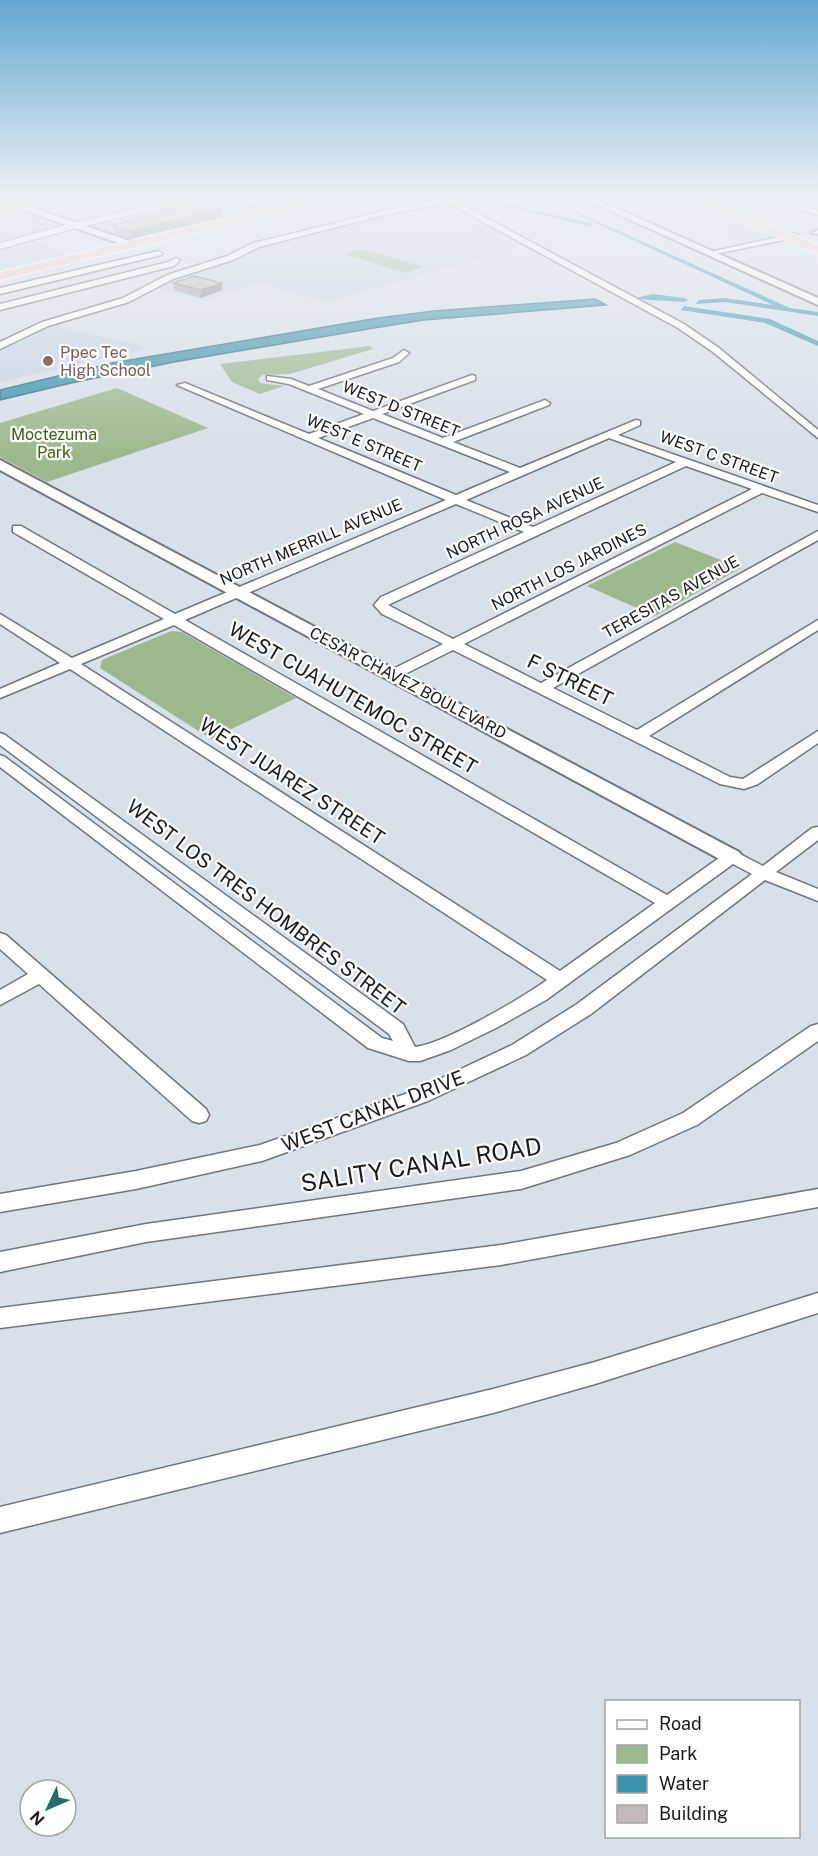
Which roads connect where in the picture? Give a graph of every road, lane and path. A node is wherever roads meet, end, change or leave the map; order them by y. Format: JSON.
{"nodes":[{"id":1,"x":31,"y":284,"type":"edge"},
{"id":2,"x":94,"y":284,"type":"edge"},
{"id":3,"x":157,"y":284,"type":"edge"},
{"id":4,"x":604,"y":284,"type":"edge"},
{"id":5,"x":777,"y":284,"type":"edge"},
{"id":6,"x":0,"y":291,"type":"edge"},
{"id":7,"x":0,"y":302,"type":"edge"},
{"id":8,"x":818,"y":302,"type":"edge"},
{"id":9,"x":11,"y":304,"type":"junction"},
{"id":10,"x":0,"y":307,"type":"edge"},
{"id":11,"x":0,"y":346,"type":"edge"},
{"id":12,"x":404,"y":353,"type":"dead end"},
{"id":13,"x":270,"y":378,"type":"dead end"},
{"id":14,"x":472,"y":378,"type":"dead end"},
{"id":15,"x":182,"y":385,"type":"dead end"},
{"id":16,"x":308,"y":389,"type":"junction"},
{"id":17,"x":545,"y":403,"type":"dead end"},
{"id":18,"x":372,"y":414,"type":"junction"},
{"id":19,"x":636,"y":423,"type":"dead end"},
{"id":20,"x":609,"y":435,"type":"junction"},
{"id":21,"x":818,"y":435,"type":"edge"},
{"id":22,"x":309,"y":438,"type":"junction"},
{"id":23,"x":443,"y":442,"type":"junction"},
{"id":24,"x":685,"y":462,"type":"junction"},
{"id":25,"x":0,"y":464,"type":"edge"},
{"id":26,"x":519,"y":472,"type":"junction"},
{"id":27,"x":761,"y":489,"type":"junction"},
{"id":28,"x":456,"y":500,"type":"junction"},
{"id":29,"x":818,"y":509,"type":"edge"},
{"id":30,"x":17,"y":529,"type":"dead end"},
{"id":31,"x":534,"y":532,"type":"junction"},
{"id":32,"x":818,"y":535,"type":"edge"},
{"id":33,"x":239,"y":593,"type":"junction"},
{"id":34,"x":381,"y":605,"type":"joint"},
{"id":35,"x":0,"y":618,"type":"edge"},
{"id":36,"x":174,"y":621,"type":"junction"},
{"id":37,"x":818,"y":624,"type":"edge"},
{"id":38,"x":452,"y":645,"type":"junction"},
{"id":39,"x":72,"y":664,"type":"junction"},
{"id":40,"x":392,"y":675,"type":"junction"},
{"id":41,"x":541,"y":689,"type":"junction"},
{"id":42,"x":0,"y":694,"type":"edge"},
{"id":43,"x":818,"y":736,"type":"edge"},
{"id":44,"x":637,"y":737,"type":"junction"},
{"id":45,"x":0,"y":738,"type":"edge"},
{"id":46,"x":0,"y":760,"type":"edge"},
{"id":47,"x":818,"y":832,"type":"edge"},
{"id":48,"x":732,"y":857,"type":"junction"},
{"id":49,"x":763,"y":873,"type":"junction"},
{"id":50,"x":818,"y":895,"type":"edge"},
{"id":51,"x":668,"y":903,"type":"junction"},
{"id":52,"x":0,"y":939,"type":"edge"},
{"id":53,"x":42,"y":975,"type":"junction"},
{"id":54,"x":560,"y":980,"type":"junction"},
{"id":55,"x":0,"y":998,"type":"edge"},
{"id":56,"x":818,"y":1031,"type":"edge"},
{"id":57,"x":410,"y":1054,"type":"junction"},
{"id":58,"x":199,"y":1115,"type":"dead end"},
{"id":59,"x":818,"y":1198,"type":"edge"},
{"id":60,"x":0,"y":1203,"type":"edge"},
{"id":61,"x":0,"y":1262,"type":"edge"},
{"id":62,"x":818,"y":1303,"type":"edge"},
{"id":63,"x":0,"y":1318,"type":"edge"},
{"id":64,"x":0,"y":1520,"type":"edge"}],
"edges":[{"from":1,"to":6,"type":"street"},
{"from":2,"to":9,"type":"street"},
{"from":3,"to":11,"type":"street"},
{"from":4,"to":21,"type":"street"},
{"from":5,"to":8,"type":"street"},
{"from":7,"to":9,"type":"street"},
{"from":9,"to":10,"type":"street"},
{"from":12,"to":16,"type":"street"},
{"from":13,"to":16,"type":"street","name":"WEST D STREET"},
{"from":14,"to":18,"type":"street"},
{"from":15,"to":22,"type":"street","name":"WEST E STREET"},
{"from":16,"to":18,"type":"street","name":"WEST D STREET"},
{"from":17,"to":23,"type":"street"},
{"from":18,"to":22,"type":"street"},
{"from":18,"to":23,"type":"street","name":"WEST D STREET"},
{"from":19,"to":20,"type":"street","name":"NORTH MERRILL AVENUE"},
{"from":20,"to":24,"type":"street","name":"WEST C STREET"},
{"from":20,"to":26,"type":"street","name":"NORTH MERRILL AVENUE"},
{"from":22,"to":28,"type":"street","name":"WEST E STREET"},
{"from":23,"to":26,"type":"street","name":"WEST D STREET"},
{"from":24,"to":27,"type":"street","name":"WEST C STREET"},
{"from":24,"to":31,"type":"street","name":"NORTH ROSA AVENUE"},
{"from":25,"to":33,"type":"street","name":"CESAR CHAVEZ BOULEVARD"},
{"from":26,"to":28,"type":"street","name":"NORTH MERRILL AVENUE"},
{"from":27,"to":29,"type":"street","name":"WEST C STREET"},
{"from":27,"to":38,"type":"street","name":"NORTH LOS JARDINES"},
{"from":28,"to":31,"type":"street","name":"WEST E STREET"},
{"from":28,"to":33,"type":"street","name":"NORTH MERRILL AVENUE"},
{"from":30,"to":36,"type":"street","name":"WEST CUAHUTEMOC STREET"},
{"from":31,"to":34,"type":"street","name":"NORTH ROSA AVENUE"},
{"from":32,"to":41,"type":"street","name":"TERESITAS AVENUE"},
{"from":33,"to":36,"type":"street","name":"NORTH MERRILL AVENUE"},
{"from":33,"to":40,"type":"street","name":"CESAR CHAVEZ BOULEVARD"},
{"from":34,"to":38,"type":"street","name":"F STREET"},
{"from":35,"to":39,"type":"street","name":"WEST JUAREZ STREET"},
{"from":36,"to":39,"type":"street","name":"NORTH MERRILL AVENUE"},
{"from":36,"to":51,"type":"street","name":"WEST CUAHUTEMOC STREET"},
{"from":37,"to":44,"type":"street"},
{"from":38,"to":40,"type":"street","name":"NORTH LOS JARDINES"},
{"from":38,"to":41,"type":"street","name":"F STREET"},
{"from":39,"to":42,"type":"street","name":"NORTH MERRILL AVENUE"},
{"from":39,"to":54,"type":"street","name":"WEST JUAREZ STREET"},
{"from":40,"to":48,"type":"street","name":"CESAR CHAVEZ BOULEVARD"},
{"from":41,"to":44,"type":"street","name":"F STREET"},
{"from":43,"to":44,"type":"street","name":"F STREET"},
{"from":45,"to":57,"type":"street","name":"WEST LOS TRES HOMBRES STREET"},
{"from":46,"to":57,"type":"street","name":"WEST LOS TRES HOMBRES STREET"},
{"from":47,"to":49,"type":"street","name":"WEST CANAL DRIVE"},
{"from":48,"to":49,"type":"street","name":"CESAR CHAVEZ BOULEVARD"},
{"from":48,"to":51,"type":"street","name":"WEST CANAL DRIVE"},
{"from":49,"to":50,"type":"street","name":"CESAR CHAVEZ BOULEVARD"},
{"from":49,"to":60,"type":"street","name":"WEST CANAL DRIVE"},
{"from":51,"to":54,"type":"street","name":"WEST CANAL DRIVE"},
{"from":52,"to":53,"type":"street"},
{"from":53,"to":55,"type":"street"},
{"from":53,"to":58,"type":"street"},
{"from":54,"to":57,"type":"street","name":"WEST CANAL DRIVE"},
{"from":56,"to":61,"type":"street","name":"SALITY CANAL ROAD"},
{"from":59,"to":63,"type":"street"},
{"from":62,"to":64,"type":"street"}]}
